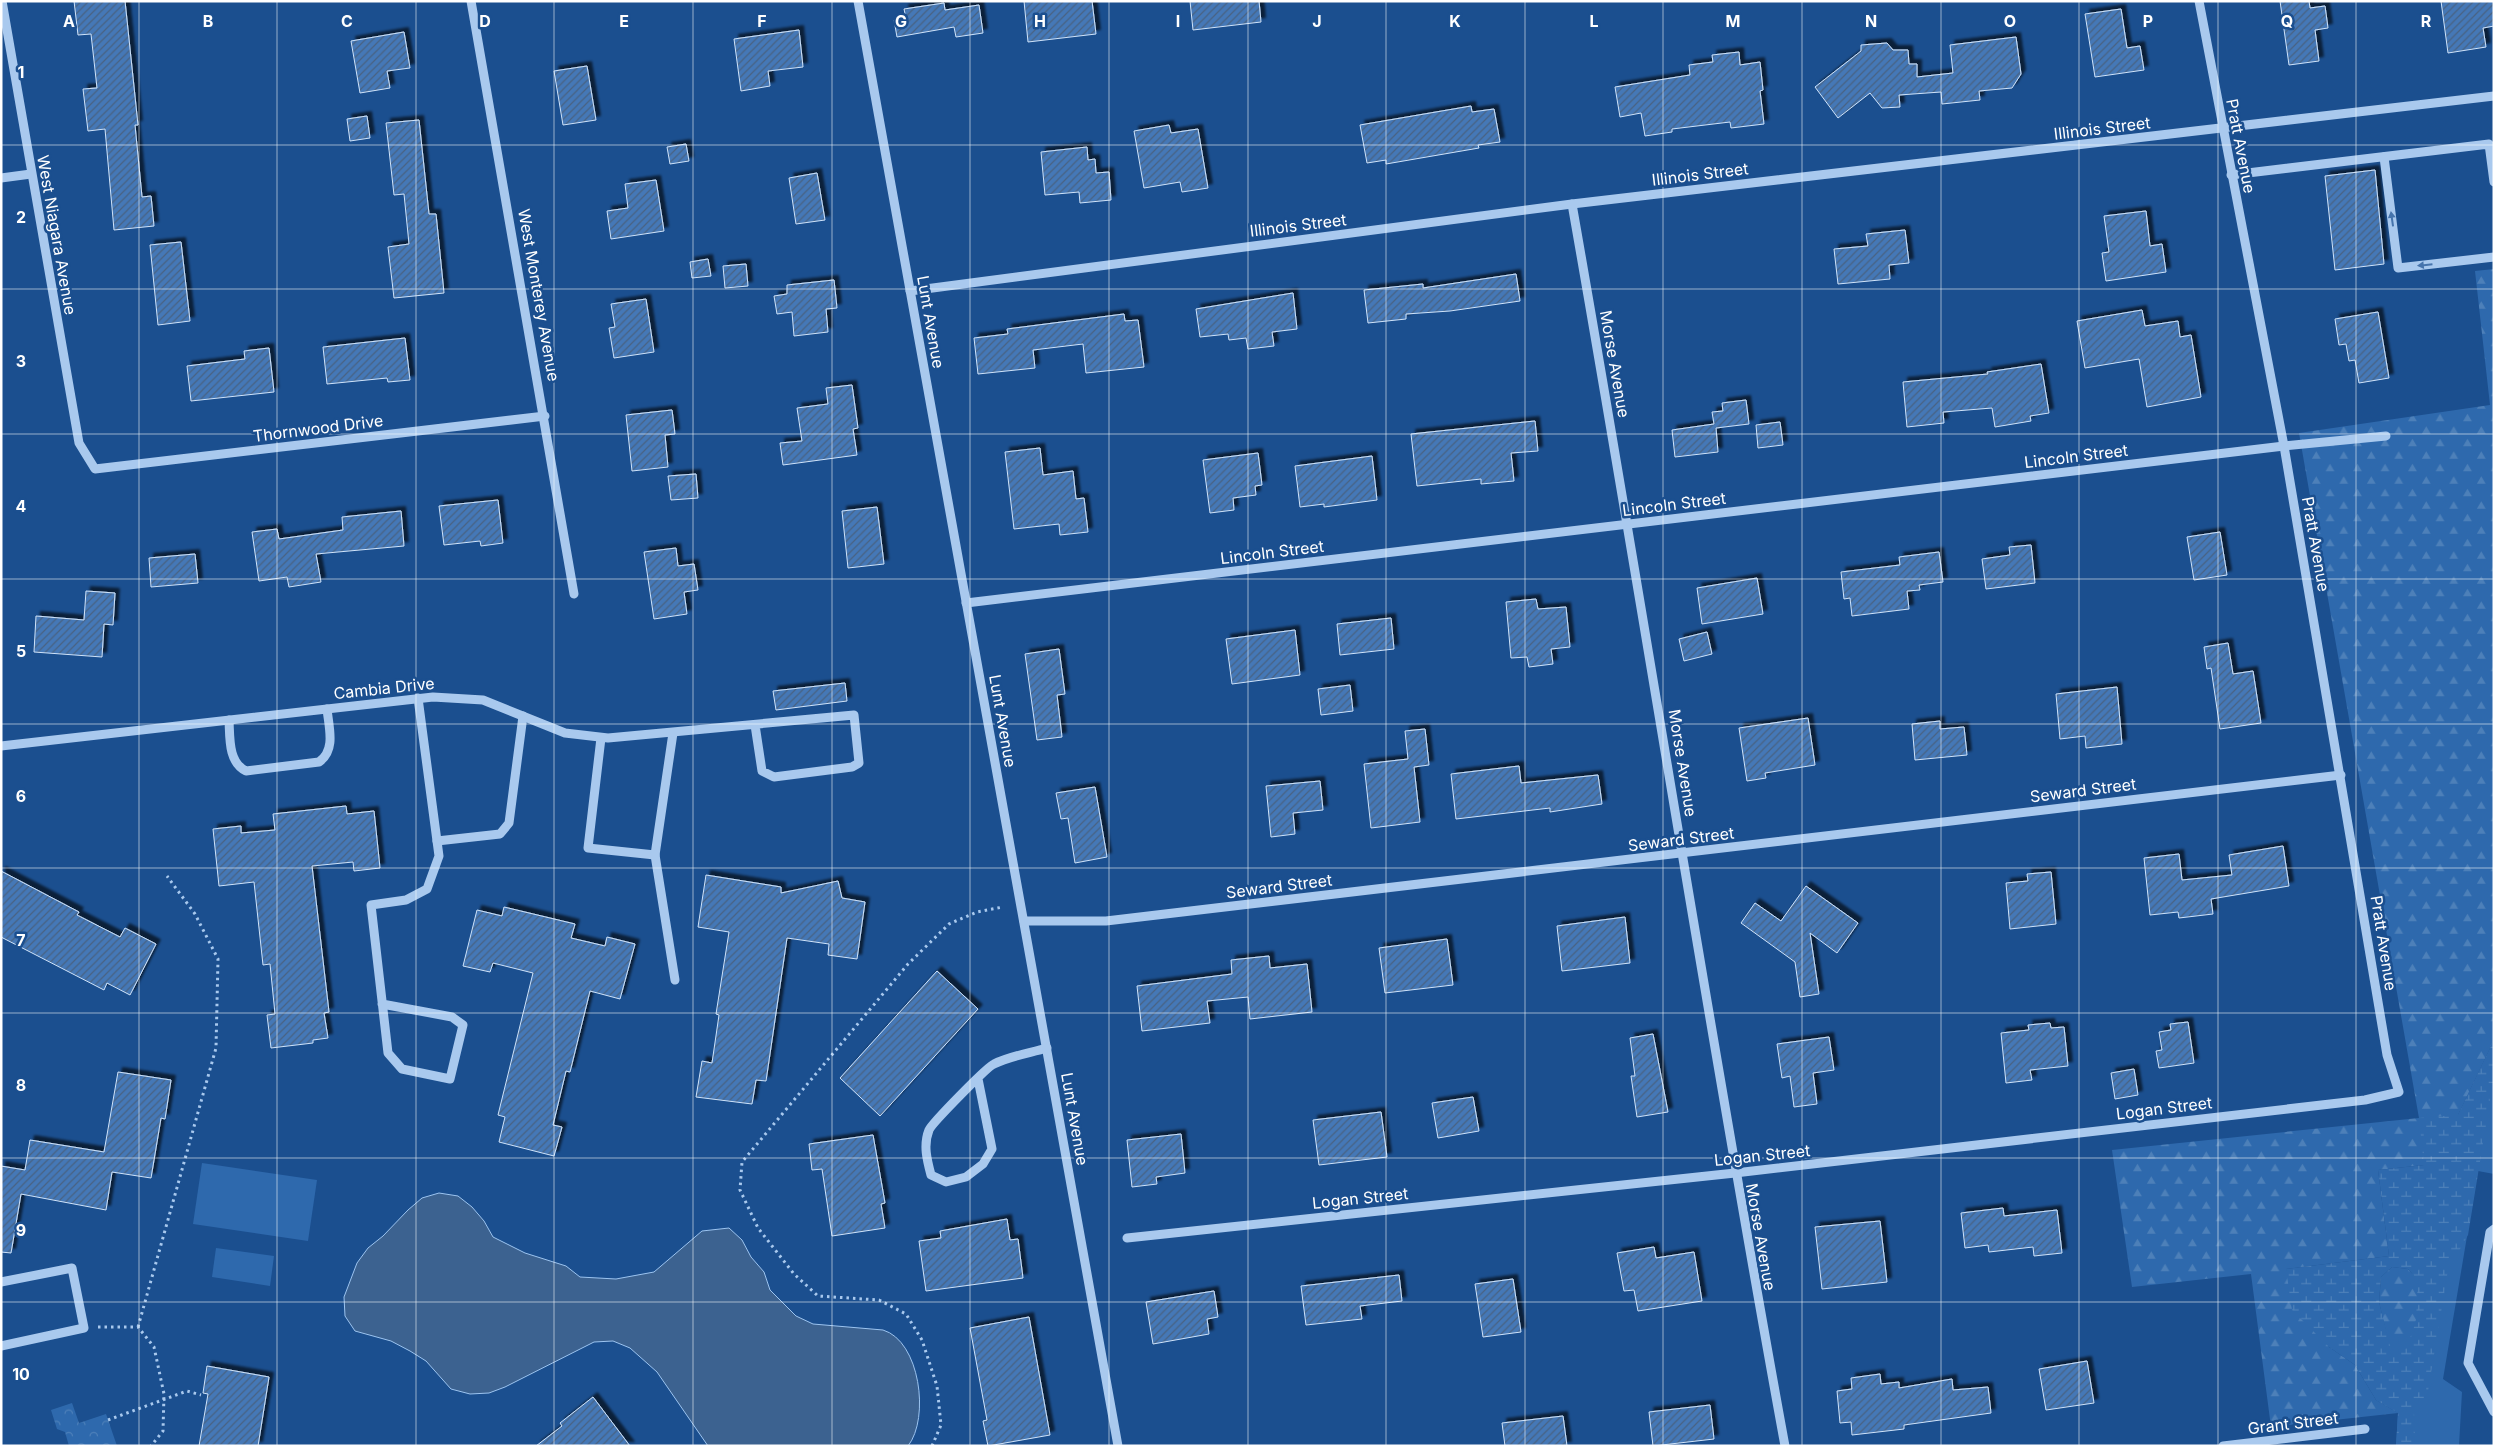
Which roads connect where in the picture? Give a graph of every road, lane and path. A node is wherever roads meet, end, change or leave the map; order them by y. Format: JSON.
{"nodes":[{"id":1,"x":2,"y":1,"type":"edge"},
{"id":2,"x":471,"y":1,"type":"edge"},
{"id":3,"x":858,"y":1,"type":"edge"},
{"id":4,"x":2199,"y":1,"type":"edge"},
{"id":5,"x":2494,"y":96,"type":"edge"},
{"id":6,"x":2222,"y":129,"type":"junction"},
{"id":7,"x":2384,"y":157,"type":"junction"},
{"id":8,"x":31,"y":174,"type":"junction"},
{"id":9,"x":2232,"y":175,"type":"junction"},
{"id":10,"x":1,"y":178,"type":"edge"},
{"id":11,"x":2494,"y":182,"type":"edge"},
{"id":12,"x":1572,"y":204,"type":"junction"},
{"id":13,"x":2494,"y":257,"type":"edge"},
{"id":14,"x":910,"y":290,"type":"junction"},
{"id":15,"x":545,"y":416,"type":"junction"},
{"id":16,"x":2386,"y":436,"type":"dead end"},
{"id":17,"x":2284,"y":446,"type":"junction"},
{"id":18,"x":95,"y":469,"type":"joint"},
{"id":19,"x":1628,"y":524,"type":"junction"},
{"id":20,"x":574,"y":594,"type":"dead end"},
{"id":21,"x":966,"y":603,"type":"junction"},
{"id":22,"x":418,"y":698,"type":"junction"},
{"id":23,"x":327,"y":709,"type":"junction"},
{"id":24,"x":523,"y":716,"type":"junction"},
{"id":25,"x":229,"y":720,"type":"junction"},
{"id":26,"x":754,"y":725,"type":"junction"},
{"id":27,"x":673,"y":732,"type":"junction"},
{"id":28,"x":601,"y":738,"type":"junction"},
{"id":29,"x":1,"y":746,"type":"edge"},
{"id":30,"x":2341,"y":775,"type":"junction"},
{"id":31,"x":437,"y":842,"type":"junction"},
{"id":32,"x":1683,"y":854,"type":"junction"},
{"id":33,"x":655,"y":855,"type":"junction"},
{"id":34,"x":168,"y":876,"type":"dead end"},
{"id":35,"x":1003,"y":907,"type":"dead end"},
{"id":36,"x":1024,"y":921,"type":"junction"},
{"id":37,"x":675,"y":980,"type":"dead end"},
{"id":38,"x":382,"y":1004,"type":"junction"},
{"id":39,"x":1047,"y":1048,"type":"junction"},
{"id":40,"x":978,"y":1079,"type":"junction"},
{"id":41,"x":2399,"y":1092,"type":"joint"},
{"id":42,"x":1735,"y":1174,"type":"junction"},
{"id":43,"x":2494,"y":1230,"type":"edge"},
{"id":44,"x":1127,"y":1238,"type":"dead end"},
{"id":45,"x":1,"y":1282,"type":"edge"},
{"id":46,"x":138,"y":1327,"type":"junction"},
{"id":47,"x":84,"y":1328,"type":"junction"},
{"id":48,"x":1,"y":1346,"type":"edge"},
{"id":49,"x":201,"y":1395,"type":"dead end"},
{"id":50,"x":164,"y":1399,"type":"junction"},
{"id":51,"x":2494,"y":1412,"type":"edge"},
{"id":52,"x":108,"y":1420,"type":"dead end"},
{"id":53,"x":2365,"y":1429,"type":"dead end"},
{"id":54,"x":151,"y":1446,"type":"edge"},
{"id":55,"x":932,"y":1446,"type":"edge"},
{"id":56,"x":1118,"y":1446,"type":"edge"},
{"id":57,"x":1785,"y":1446,"type":"edge"},
{"id":58,"x":2223,"y":1446,"type":"edge"}],
"edges":[{"from":1,"to":8,"type":"street","name":"West Niagara Avenue"},
{"from":2,"to":15,"type":"street","name":"West Monterey Avenue"},
{"from":3,"to":14,"type":"street","name":"Lunt Avenue"},
{"from":4,"to":6,"type":"street","name":"Pratt Avenue"},
{"from":5,"to":6,"type":"street","name":"Illinois Street"},
{"from":6,"to":9,"type":"street","name":"Pratt Avenue"},
{"from":6,"to":12,"type":"street","name":"Illinois Street"},
{"from":7,"to":9,"type":"street"},
{"from":7,"to":11,"type":"street"},
{"from":13,"to":7,"type":"street","one_way":true},
{"from":8,"to":10,"type":"street"},
{"from":8,"to":18,"type":"street","name":"West Niagara Avenue"},
{"from":9,"to":17,"type":"street","name":"Pratt Avenue"},
{"from":12,"to":14,"type":"street","name":"Illinois Street"},
{"from":12,"to":19,"type":"street","name":"Morse Avenue"},
{"from":14,"to":21,"type":"street","name":"Lunt Avenue"},
{"from":15,"to":18,"type":"street","name":"Thornwood Drive"},
{"from":15,"to":20,"type":"street","name":"West Monterey Avenue"},
{"from":16,"to":17,"type":"street","name":"Lincoln Street"},
{"from":17,"to":19,"type":"street","name":"Lincoln Street"},
{"from":17,"to":30,"type":"street","name":"Pratt Avenue"},
{"from":19,"to":21,"type":"street","name":"Lincoln Street"},
{"from":19,"to":32,"type":"street","name":"Morse Avenue"},
{"from":21,"to":36,"type":"street","name":"Lunt Avenue"},
{"from":22,"to":23,"type":"street","name":"Cambia Drive"},
{"from":22,"to":24,"type":"street","name":"Cambia Drive"},
{"from":22,"to":31,"type":"street"},
{"from":23,"to":25,"type":"street","name":"Cambia Drive"},
{"from":23,"to":25,"type":"street"},
{"from":24,"to":28,"type":"street","name":"Cambia Drive"},
{"from":24,"to":31,"type":"street"},
{"from":25,"to":29,"type":"street","name":"Cambia Drive"},
{"from":26,"to":26,"type":"street","name":"Cambia Drive"},
{"from":26,"to":27,"type":"street","name":"Cambia Drive"},
{"from":27,"to":28,"type":"street","name":"Cambia Drive"},
{"from":27,"to":33,"type":"street"},
{"from":28,"to":33,"type":"street"},
{"from":30,"to":32,"type":"street","name":"Seward Street"},
{"from":30,"to":41,"type":"street","name":"Pratt Avenue"},
{"from":31,"to":38,"type":"street"},
{"from":32,"to":36,"type":"street","name":"Seward Street"},
{"from":32,"to":42,"type":"street","name":"Morse Avenue"},
{"from":33,"to":37,"type":"street"},
{"from":34,"to":46,"type":"path"},
{"from":35,"to":55,"type":"path"},
{"from":36,"to":39,"type":"street","name":"Lunt Avenue"},
{"from":38,"to":38,"type":"street"},
{"from":39,"to":40,"type":"street"},
{"from":39,"to":56,"type":"street","name":"Lunt Avenue"},
{"from":40,"to":40,"type":"street"},
{"from":41,"to":42,"type":"street","name":"Logan Street"},
{"from":42,"to":44,"type":"street","name":"Logan Street"},
{"from":42,"to":57,"type":"street","name":"Morse Avenue"},
{"from":43,"to":51,"type":"street"},
{"from":45,"to":47,"type":"street"},
{"from":46,"to":47,"type":"path"},
{"from":46,"to":50,"type":"path"},
{"from":47,"to":48,"type":"street"},
{"from":49,"to":50,"type":"path"},
{"from":50,"to":52,"type":"path"},
{"from":50,"to":54,"type":"path"},
{"from":53,"to":58,"type":"street","name":"Grant Street"}]}
